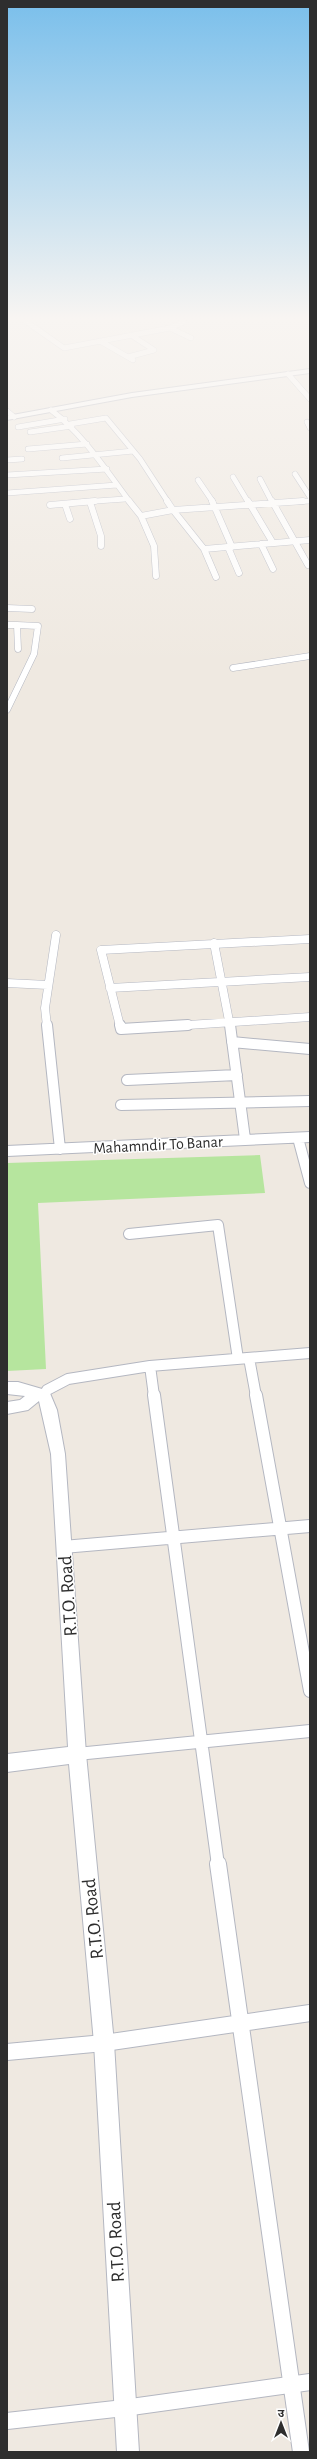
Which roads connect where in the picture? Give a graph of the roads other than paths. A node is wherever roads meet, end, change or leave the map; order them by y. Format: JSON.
{"nodes":[{"id":1,"x":79,"y":435,"type":"edge"},
{"id":2,"x":120,"y":435,"type":"edge"},
{"id":3,"x":47,"y":441,"type":"dead end"},
{"id":4,"x":87,"y":444,"type":"junction"},
{"id":5,"x":51,"y":447,"type":"junction"},
{"id":6,"x":28,"y":449,"type":"dead end"},
{"id":7,"x":133,"y":451,"type":"junction"},
{"id":8,"x":96,"y":455,"type":"junction"},
{"id":9,"x":62,"y":458,"type":"dead end"},
{"id":10,"x":22,"y":459,"type":"dead end"},
{"id":11,"x":7,"y":460,"type":"edge"},
{"id":12,"x":107,"y":469,"type":"junction"},
{"id":13,"x":295,"y":474,"type":"dead end"},
{"id":14,"x":7,"y":475,"type":"edge"},
{"id":15,"x":233,"y":477,"type":"dead end"},
{"id":16,"x":198,"y":480,"type":"dead end"},
{"id":17,"x":260,"y":480,"type":"dead end"},
{"id":18,"x":117,"y":485,"type":"junction"},
{"id":19,"x":7,"y":493,"type":"edge"},
{"id":20,"x":310,"y":497,"type":"edge"},
{"id":21,"x":125,"y":499,"type":"junction"},
{"id":22,"x":310,"y":501,"type":"edge"},
{"id":23,"x":90,"y":502,"type":"junction"},
{"id":24,"x":271,"y":503,"type":"junction"},
{"id":25,"x":65,"y":504,"type":"junction"},
{"id":26,"x":249,"y":504,"type":"junction"},
{"id":27,"x":50,"y":505,"type":"dead end"},
{"id":28,"x":215,"y":506,"type":"junction"},
{"id":29,"x":173,"y":510,"type":"junction"},
{"id":30,"x":141,"y":516,"type":"junction"},
{"id":31,"x":70,"y":519,"type":"dead end"},
{"id":32,"x":310,"y":540,"type":"edge"},
{"id":33,"x":297,"y":541,"type":"junction"},
{"id":34,"x":273,"y":543,"type":"junction"},
{"id":35,"x":261,"y":544,"type":"junction"},
{"id":36,"x":101,"y":546,"type":"dead end"},
{"id":37,"x":230,"y":547,"type":"junction"},
{"id":38,"x":204,"y":550,"type":"junction"},
{"id":39,"x":308,"y":565,"type":"dead end"},
{"id":40,"x":273,"y":569,"type":"dead end"},
{"id":41,"x":238,"y":573,"type":"dead end"},
{"id":42,"x":156,"y":576,"type":"dead end"},
{"id":43,"x":216,"y":577,"type":"dead end"},
{"id":44,"x":7,"y":608,"type":"edge"},
{"id":45,"x":32,"y":609,"type":"dead end"},
{"id":46,"x":7,"y":625,"type":"edge"},
{"id":47,"x":17,"y":625,"type":"junction"},
{"id":48,"x":18,"y":649,"type":"dead end"},
{"id":49,"x":310,"y":656,"type":"edge"},
{"id":50,"x":233,"y":668,"type":"dead end"},
{"id":51,"x":7,"y":710,"type":"edge"},
{"id":52,"x":56,"y":935,"type":"dead end"},
{"id":53,"x":310,"y":939,"type":"edge"},
{"id":54,"x":214,"y":944,"type":"junction"},
{"id":55,"x":310,"y":976,"type":"edge"},
{"id":56,"x":222,"y":982,"type":"junction"},
{"id":57,"x":7,"y":983,"type":"edge"},
{"id":58,"x":48,"y":985,"type":"junction"},
{"id":59,"x":110,"y":988,"type":"junction"},
{"id":60,"x":310,"y":1017,"type":"edge"},
{"id":61,"x":230,"y":1022,"type":"junction"},
{"id":62,"x":232,"y":1042,"type":"junction"},
{"id":63,"x":310,"y":1049,"type":"edge"},
{"id":64,"x":237,"y":1075,"type":"junction"},
{"id":65,"x":127,"y":1080,"type":"dead end"},
{"id":66,"x":310,"y":1101,"type":"edge"},
{"id":67,"x":240,"y":1103,"type":"junction"},
{"id":68,"x":121,"y":1106,"type":"dead end"},
{"id":69,"x":298,"y":1138,"type":"junction"},
{"id":70,"x":310,"y":1138,"type":"edge"},
{"id":71,"x":245,"y":1139,"type":"junction"},
{"id":72,"x":60,"y":1149,"type":"junction"},
{"id":73,"x":7,"y":1151,"type":"edge"},
{"id":74,"x":310,"y":1183,"type":"edge"},
{"id":75,"x":129,"y":1234,"type":"dead end"},
{"id":76,"x":310,"y":1353,"type":"edge"},
{"id":77,"x":244,"y":1358,"type":"junction"},
{"id":78,"x":150,"y":1366,"type":"junction"},
{"id":79,"x":7,"y":1388,"type":"edge"},
{"id":80,"x":40,"y":1395,"type":"junction"},
{"id":81,"x":7,"y":1408,"type":"edge"},
{"id":82,"x":310,"y":1526,"type":"edge"},
{"id":83,"x":280,"y":1530,"type":"junction"},
{"id":84,"x":174,"y":1539,"type":"junction"},
{"id":85,"x":64,"y":1547,"type":"junction"},
{"id":86,"x":310,"y":1691,"type":"edge"},
{"id":87,"x":310,"y":1731,"type":"edge"},
{"id":88,"x":202,"y":1743,"type":"junction"},
{"id":89,"x":76,"y":1754,"type":"junction"},
{"id":90,"x":7,"y":1763,"type":"edge"},
{"id":91,"x":310,"y":2013,"type":"edge"},
{"id":92,"x":239,"y":2022,"type":"junction"},
{"id":93,"x":104,"y":2043,"type":"junction"},
{"id":94,"x":7,"y":2052,"type":"edge"},
{"id":95,"x":310,"y":2382,"type":"edge"},
{"id":96,"x":292,"y":2384,"type":"junction"},
{"id":97,"x":124,"y":2408,"type":"junction"},
{"id":98,"x":7,"y":2420,"type":"edge"},
{"id":99,"x":128,"y":2452,"type":"edge"},
{"id":100,"x":301,"y":2452,"type":"edge"}],
"edges":[{"from":1,"to":4,"type":"street"},
{"from":2,"to":7,"type":"street"},
{"from":3,"to":5,"type":"street"},
{"from":4,"to":5,"type":"street"},
{"from":4,"to":8,"type":"street"},
{"from":5,"to":6,"type":"street"},
{"from":7,"to":8,"type":"street"},
{"from":7,"to":29,"type":"street"},
{"from":8,"to":9,"type":"street"},
{"from":8,"to":12,"type":"street"},
{"from":10,"to":11,"type":"street"},
{"from":12,"to":14,"type":"street"},
{"from":12,"to":18,"type":"street"},
{"from":13,"to":20,"type":"street"},
{"from":15,"to":26,"type":"street"},
{"from":16,"to":28,"type":"street"},
{"from":17,"to":24,"type":"street"},
{"from":18,"to":19,"type":"street"},
{"from":18,"to":21,"type":"street"},
{"from":21,"to":23,"type":"street"},
{"from":21,"to":30,"type":"street"},
{"from":22,"to":24,"type":"street"},
{"from":23,"to":25,"type":"street"},
{"from":23,"to":36,"type":"street"},
{"from":24,"to":26,"type":"street"},
{"from":24,"to":33,"type":"street"},
{"from":25,"to":27,"type":"street"},
{"from":25,"to":31,"type":"street"},
{"from":26,"to":28,"type":"street"},
{"from":26,"to":34,"type":"street"},
{"from":28,"to":29,"type":"street"},
{"from":28,"to":37,"type":"street"},
{"from":29,"to":30,"type":"street"},
{"from":29,"to":38,"type":"street"},
{"from":30,"to":42,"type":"street"},
{"from":32,"to":33,"type":"street"},
{"from":33,"to":34,"type":"street"},
{"from":33,"to":39,"type":"street"},
{"from":34,"to":35,"type":"street"},
{"from":35,"to":37,"type":"street"},
{"from":35,"to":40,"type":"street"},
{"from":37,"to":38,"type":"street"},
{"from":37,"to":41,"type":"street"},
{"from":38,"to":43,"type":"street"},
{"from":44,"to":45,"type":"street"},
{"from":46,"to":47,"type":"street"},
{"from":47,"to":48,"type":"street"},
{"from":47,"to":51,"type":"street"},
{"from":49,"to":50,"type":"street"},
{"from":52,"to":58,"type":"street"},
{"from":53,"to":54,"type":"street"},
{"from":54,"to":56,"type":"street"},
{"from":54,"to":59,"type":"street"},
{"from":55,"to":56,"type":"street"},
{"from":56,"to":59,"type":"street"},
{"from":56,"to":61,"type":"street"},
{"from":57,"to":58,"type":"street"},
{"from":58,"to":72,"type":"street"},
{"from":59,"to":61,"type":"street"},
{"from":60,"to":61,"type":"street"},
{"from":61,"to":62,"type":"street"},
{"from":62,"to":63,"type":"street"},
{"from":62,"to":64,"type":"street"},
{"from":64,"to":65,"type":"street"},
{"from":64,"to":67,"type":"street"},
{"from":66,"to":67,"type":"street"},
{"from":67,"to":68,"type":"street"},
{"from":67,"to":71,"type":"street"},
{"from":69,"to":70,"type":"street","name":"Mahamndir To Banar"},
{"from":69,"to":71,"type":"street","name":"Mahamndir To Banar"},
{"from":69,"to":74,"type":"street"},
{"from":71,"to":72,"type":"street","name":"Mahamndir To Banar"},
{"from":72,"to":73,"type":"street","name":"Mahamndir To Banar"},
{"from":75,"to":77,"type":"street"},
{"from":76,"to":77,"type":"street"},
{"from":77,"to":78,"type":"street"},
{"from":77,"to":83,"type":"street"},
{"from":78,"to":80,"type":"street"},
{"from":78,"to":84,"type":"street"},
{"from":79,"to":80,"type":"street"},
{"from":80,"to":81,"type":"street"},
{"from":80,"to":85,"type":"street","name":"R.T.O. Road"},
{"from":82,"to":83,"type":"street"},
{"from":83,"to":84,"type":"street"},
{"from":83,"to":86,"type":"street"},
{"from":84,"to":85,"type":"street"},
{"from":84,"to":88,"type":"street"},
{"from":85,"to":89,"type":"street","name":"R.T.O. Road"},
{"from":87,"to":88,"type":"street"},
{"from":88,"to":89,"type":"street"},
{"from":88,"to":92,"type":"street"},
{"from":89,"to":90,"type":"street"},
{"from":89,"to":93,"type":"street","name":"R.T.O. Road"},
{"from":91,"to":92,"type":"street"},
{"from":92,"to":93,"type":"street"},
{"from":92,"to":96,"type":"street"},
{"from":93,"to":94,"type":"street"},
{"from":93,"to":97,"type":"street","name":"R.T.O. Road"},
{"from":95,"to":96,"type":"street"},
{"from":96,"to":97,"type":"street"},
{"from":96,"to":100,"type":"street"},
{"from":97,"to":98,"type":"street"},
{"from":97,"to":99,"type":"street","name":"R.T.O. Road"}]}
